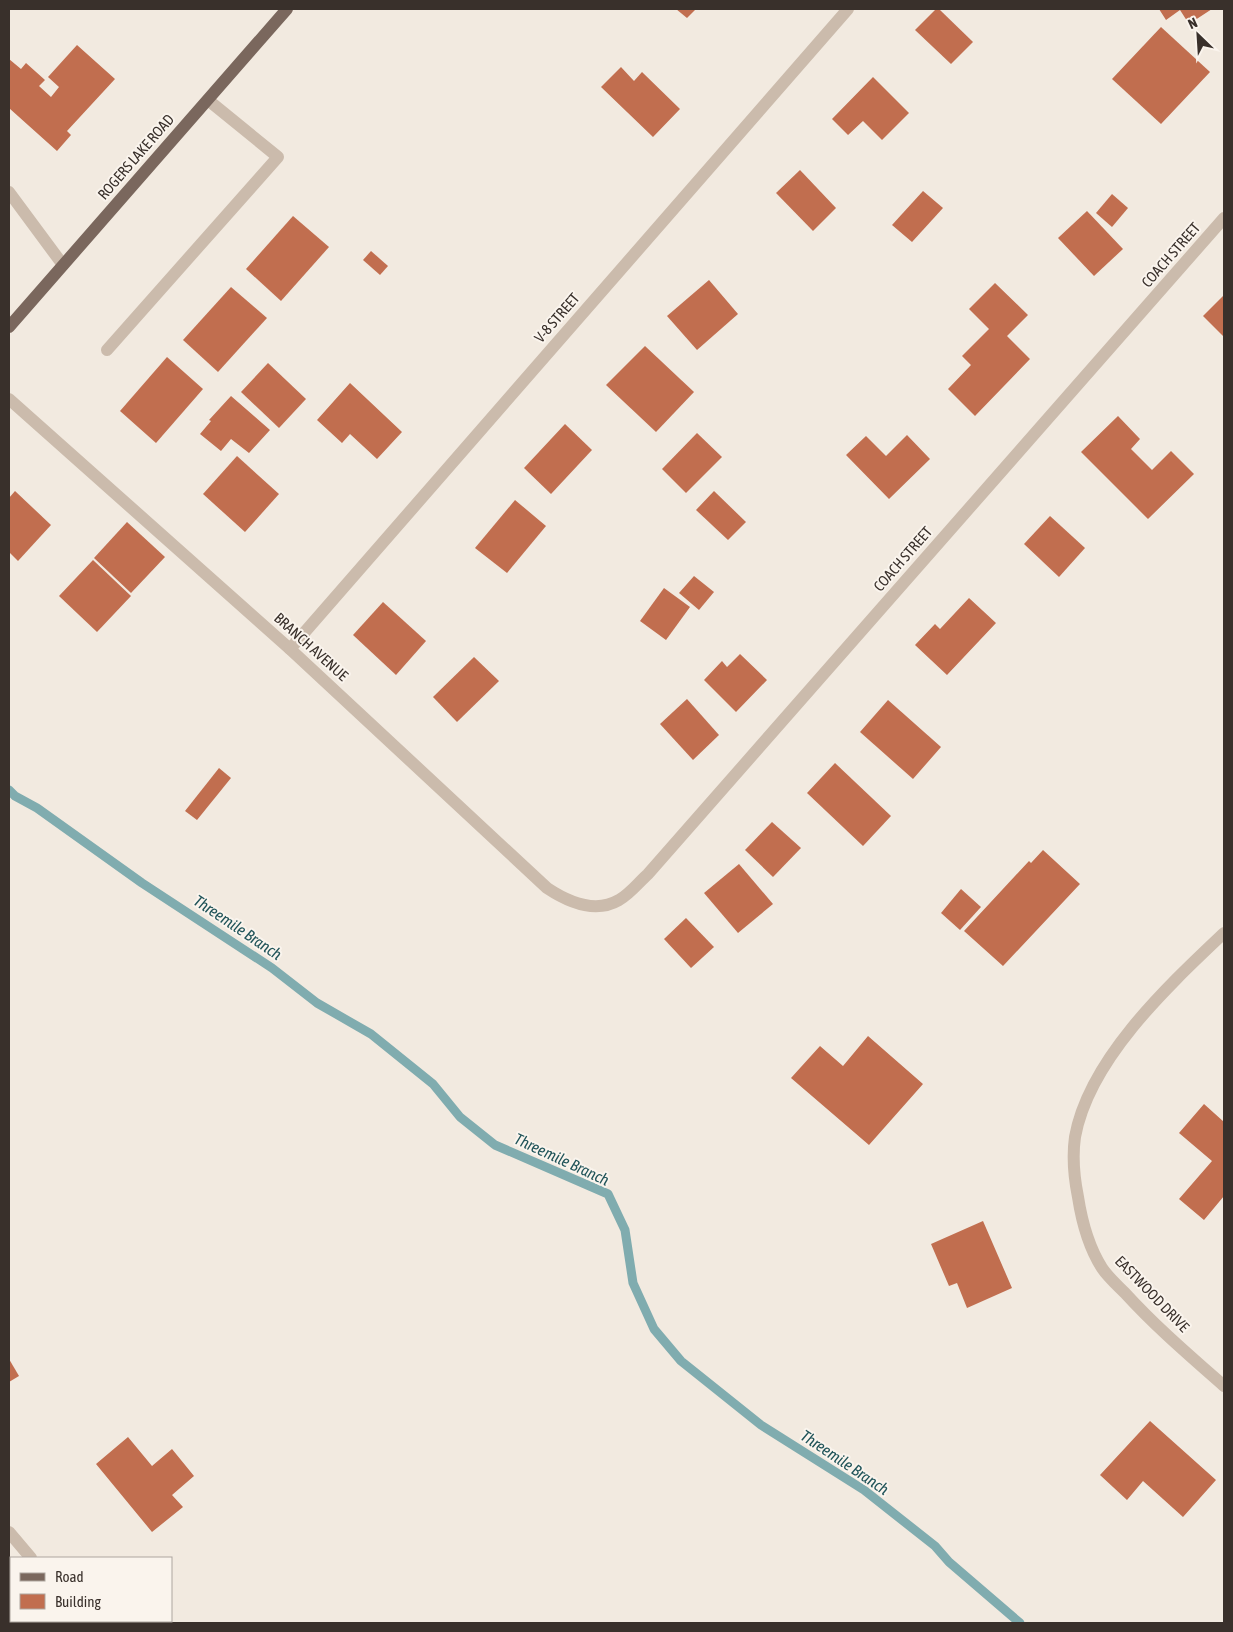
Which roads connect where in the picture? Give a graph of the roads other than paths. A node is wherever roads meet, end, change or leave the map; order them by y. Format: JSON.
{"nodes":[{"id":1,"x":287,"y":9,"type":"edge"},
{"id":2,"x":848,"y":9,"type":"edge"},
{"id":3,"x":208,"y":100,"type":"junction"},
{"id":4,"x":9,"y":192,"type":"edge"},
{"id":5,"x":1224,"y":218,"type":"edge"},
{"id":6,"x":63,"y":265,"type":"junction"},
{"id":7,"x":9,"y":327,"type":"edge"},
{"id":8,"x":107,"y":350,"type":"dead end"},
{"id":9,"x":9,"y":399,"type":"edge"},
{"id":10,"x":290,"y":649,"type":"junction"},
{"id":11,"x":596,"y":907,"type":"joint"},
{"id":12,"x":1224,"y":933,"type":"edge"},
{"id":13,"x":1224,"y":1386,"type":"edge"},
{"id":14,"x":9,"y":1532,"type":"edge"},
{"id":15,"x":30,"y":1557,"type":"edge"}],
"edges":[{"from":1,"to":3,"type":"main road","name":"ROGERS LAKE ROAD"},
{"from":2,"to":10,"type":"street","name":"V-8 STREET"},
{"from":3,"to":6,"type":"main road","name":"ROGERS LAKE ROAD"},
{"from":3,"to":8,"type":"street"},
{"from":4,"to":6,"type":"street"},
{"from":5,"to":11,"type":"street","name":"COACH STREET"},
{"from":6,"to":7,"type":"main road","name":"ROGERS LAKE ROAD"},
{"from":9,"to":10,"type":"street","name":"BRANCH AVENUE"},
{"from":10,"to":11,"type":"street","name":"BRANCH AVENUE"},
{"from":12,"to":13,"type":"street","name":"EASTWOOD DRIVE"},
{"from":14,"to":15,"type":"street"}]}
